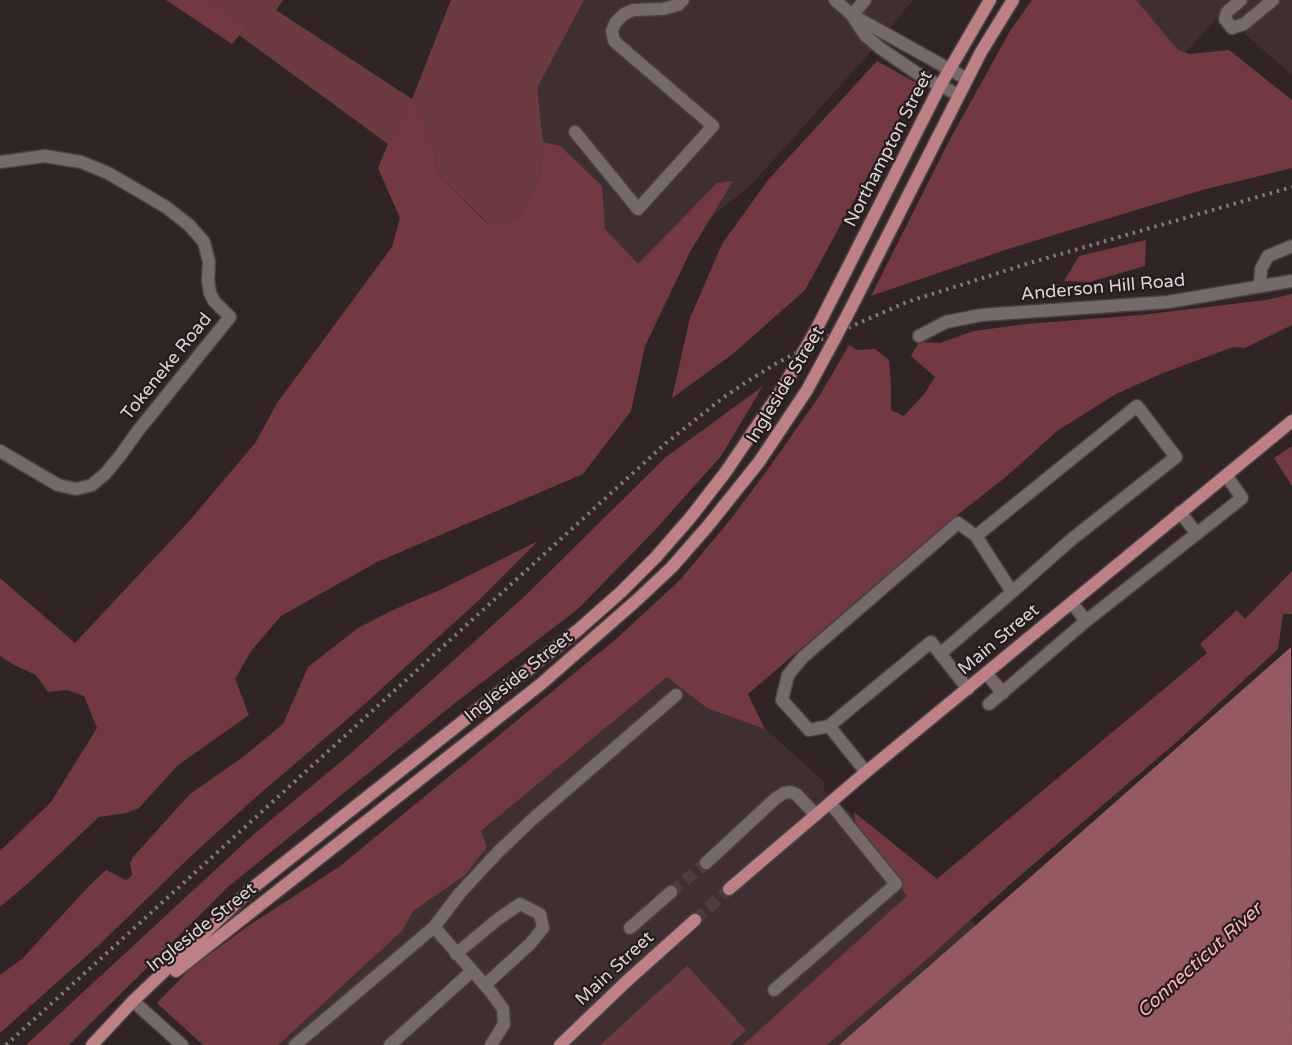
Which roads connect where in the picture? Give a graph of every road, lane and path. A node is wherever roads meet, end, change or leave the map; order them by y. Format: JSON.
{"nodes":[{"id":1,"x":683,"y":0,"type":"edge"},
{"id":2,"x":835,"y":0,"type":"edge"},
{"id":3,"x":866,"y":0,"type":"edge"},
{"id":4,"x":990,"y":0,"type":"edge"},
{"id":5,"x":1013,"y":0,"type":"edge"},
{"id":6,"x":1241,"y":0,"type":"edge"},
{"id":7,"x":1273,"y":0,"type":"edge"},
{"id":8,"x":632,"y":5,"type":"edge"},
{"id":9,"x":852,"y":14,"type":"junction"},
{"id":10,"x":949,"y":69,"type":"junction"},
{"id":11,"x":967,"y":79,"type":"junction"},
{"id":12,"x":940,"y":86,"type":"junction"},
{"id":13,"x":959,"y":95,"type":"junction"},
{"id":14,"x":575,"y":132,"type":"dead end"},
{"id":15,"x":0,"y":162,"type":"edge"},
{"id":16,"x":1292,"y":246,"type":"edge"},
{"id":17,"x":1292,"y":281,"type":"edge"},
{"id":18,"x":1260,"y":286,"type":"junction"},
{"id":19,"x":823,"y":316,"type":"joint"},
{"id":20,"x":919,"y":336,"type":"dead end"},
{"id":21,"x":1292,"y":421,"type":"edge"},
{"id":22,"x":0,"y":451,"type":"edge"},
{"id":23,"x":1226,"y":475,"type":"junction"},
{"id":24,"x":1180,"y":512,"type":"junction"},
{"id":25,"x":1197,"y":534,"type":"junction"},
{"id":26,"x":976,"y":536,"type":"junction"},
{"id":27,"x":1012,"y":592,"type":"junction"},
{"id":28,"x":1072,"y":603,"type":"junction"},
{"id":29,"x":1086,"y":621,"type":"junction"},
{"id":30,"x":940,"y":654,"type":"junction"},
{"id":31,"x":986,"y":673,"type":"junction"},
{"id":32,"x":968,"y":689,"type":"junction"},
{"id":33,"x":1003,"y":693,"type":"junction"},
{"id":34,"x":676,"y":695,"type":"dead end"},
{"id":35,"x":989,"y":704,"type":"dead end"},
{"id":36,"x":829,"y":726,"type":"junction"},
{"id":37,"x":866,"y":772,"type":"junction"},
{"id":38,"x":830,"y":803,"type":"junction"},
{"id":39,"x":816,"y":815,"type":"junction"},
{"id":40,"x":706,"y":863,"type":"tunnel mouth"},
{"id":41,"x":729,"y":889,"type":"tunnel mouth"},
{"id":42,"x":671,"y":892,"type":"tunnel mouth"},
{"id":43,"x":695,"y":920,"type":"tunnel mouth"},
{"id":44,"x":434,"y":927,"type":"junction"},
{"id":45,"x":630,"y":928,"type":"dead end"},
{"id":46,"x":456,"y":954,"type":"junction"},
{"id":47,"x":472,"y":971,"type":"junction"},
{"id":48,"x":485,"y":985,"type":"junction"},
{"id":49,"x":774,"y":990,"type":"dead end"},
{"id":50,"x":133,"y":1002,"type":"junction"},
{"id":51,"x":92,"y":1045,"type":"edge"},
{"id":52,"x":182,"y":1045,"type":"edge"},
{"id":53,"x":295,"y":1045,"type":"edge"},
{"id":54,"x":390,"y":1045,"type":"edge"},
{"id":55,"x":491,"y":1045,"type":"edge"},
{"id":56,"x":560,"y":1045,"type":"edge"}],
"edges":[{"from":1,"to":8,"type":"street"},
{"from":2,"to":9,"type":"street"},
{"from":3,"to":9,"type":"street"},
{"from":4,"to":10,"type":"main road","name":"Northampton Street"},
{"from":5,"to":11,"type":"main road"},
{"from":6,"to":7,"type":"street"},
{"from":8,"to":14,"type":"street"},
{"from":9,"to":10,"type":"street"},
{"from":9,"to":12,"type":"street"},
{"from":10,"to":11,"type":"street"},
{"from":10,"to":12,"type":"main road","name":"Northampton Street"},
{"from":11,"to":13,"type":"main road"},
{"from":12,"to":13,"type":"street"},
{"from":12,"to":19,"type":"main road","name":"Northampton Street"},
{"from":13,"to":50,"type":"main road","name":"Ingleside Street","bridge":true},
{"from":15,"to":22,"type":"street","name":"Tokeneke Road"},
{"from":16,"to":18,"type":"street"},
{"from":17,"to":18,"type":"street","name":"Anderson Hill Road"},
{"from":18,"to":20,"type":"street","name":"Anderson Hill Road"},
{"from":19,"to":50,"type":"main road","name":"Ingleside Street","bridge":true},
{"from":21,"to":23,"type":"main road","name":"Main Street"},
{"from":23,"to":24,"type":"main road","name":"Main Street"},
{"from":23,"to":25,"type":"street"},
{"from":24,"to":25,"type":"street"},
{"from":24,"to":28,"type":"main road","name":"Main Street"},
{"from":25,"to":29,"type":"street"},
{"from":26,"to":27,"type":"street"},
{"from":26,"to":27,"type":"street"},
{"from":26,"to":36,"type":"street"},
{"from":27,"to":30,"type":"street"},
{"from":28,"to":29,"type":"street"},
{"from":28,"to":31,"type":"main road","name":"Main Street"},
{"from":29,"to":33,"type":"street"},
{"from":30,"to":32,"type":"street"},
{"from":30,"to":36,"type":"street"},
{"from":31,"to":32,"type":"main road","name":"Main Street"},
{"from":31,"to":33,"type":"street"},
{"from":32,"to":37,"type":"main road","name":"Main Street"},
{"from":33,"to":35,"type":"street"},
{"from":34,"to":44,"type":"street"},
{"from":36,"to":37,"type":"street"},
{"from":37,"to":38,"type":"main road","name":"Main Street"},
{"from":38,"to":39,"type":"main road","name":"Main Street"},
{"from":38,"to":49,"type":"street"},
{"from":39,"to":40,"type":"street"},
{"from":39,"to":41,"type":"main road","name":"Main Street"},
{"from":42,"to":45,"type":"street"},
{"from":43,"to":56,"type":"main road","name":"Main Street"},
{"from":44,"to":46,"type":"street"},
{"from":44,"to":53,"type":"street"},
{"from":46,"to":47,"type":"street"},
{"from":46,"to":48,"type":"street"},
{"from":47,"to":48,"type":"street"},
{"from":47,"to":54,"type":"street"},
{"from":48,"to":55,"type":"street"},
{"from":50,"to":51,"type":"main road","name":"Ingleside Street"},
{"from":50,"to":52,"type":"street"}]}
